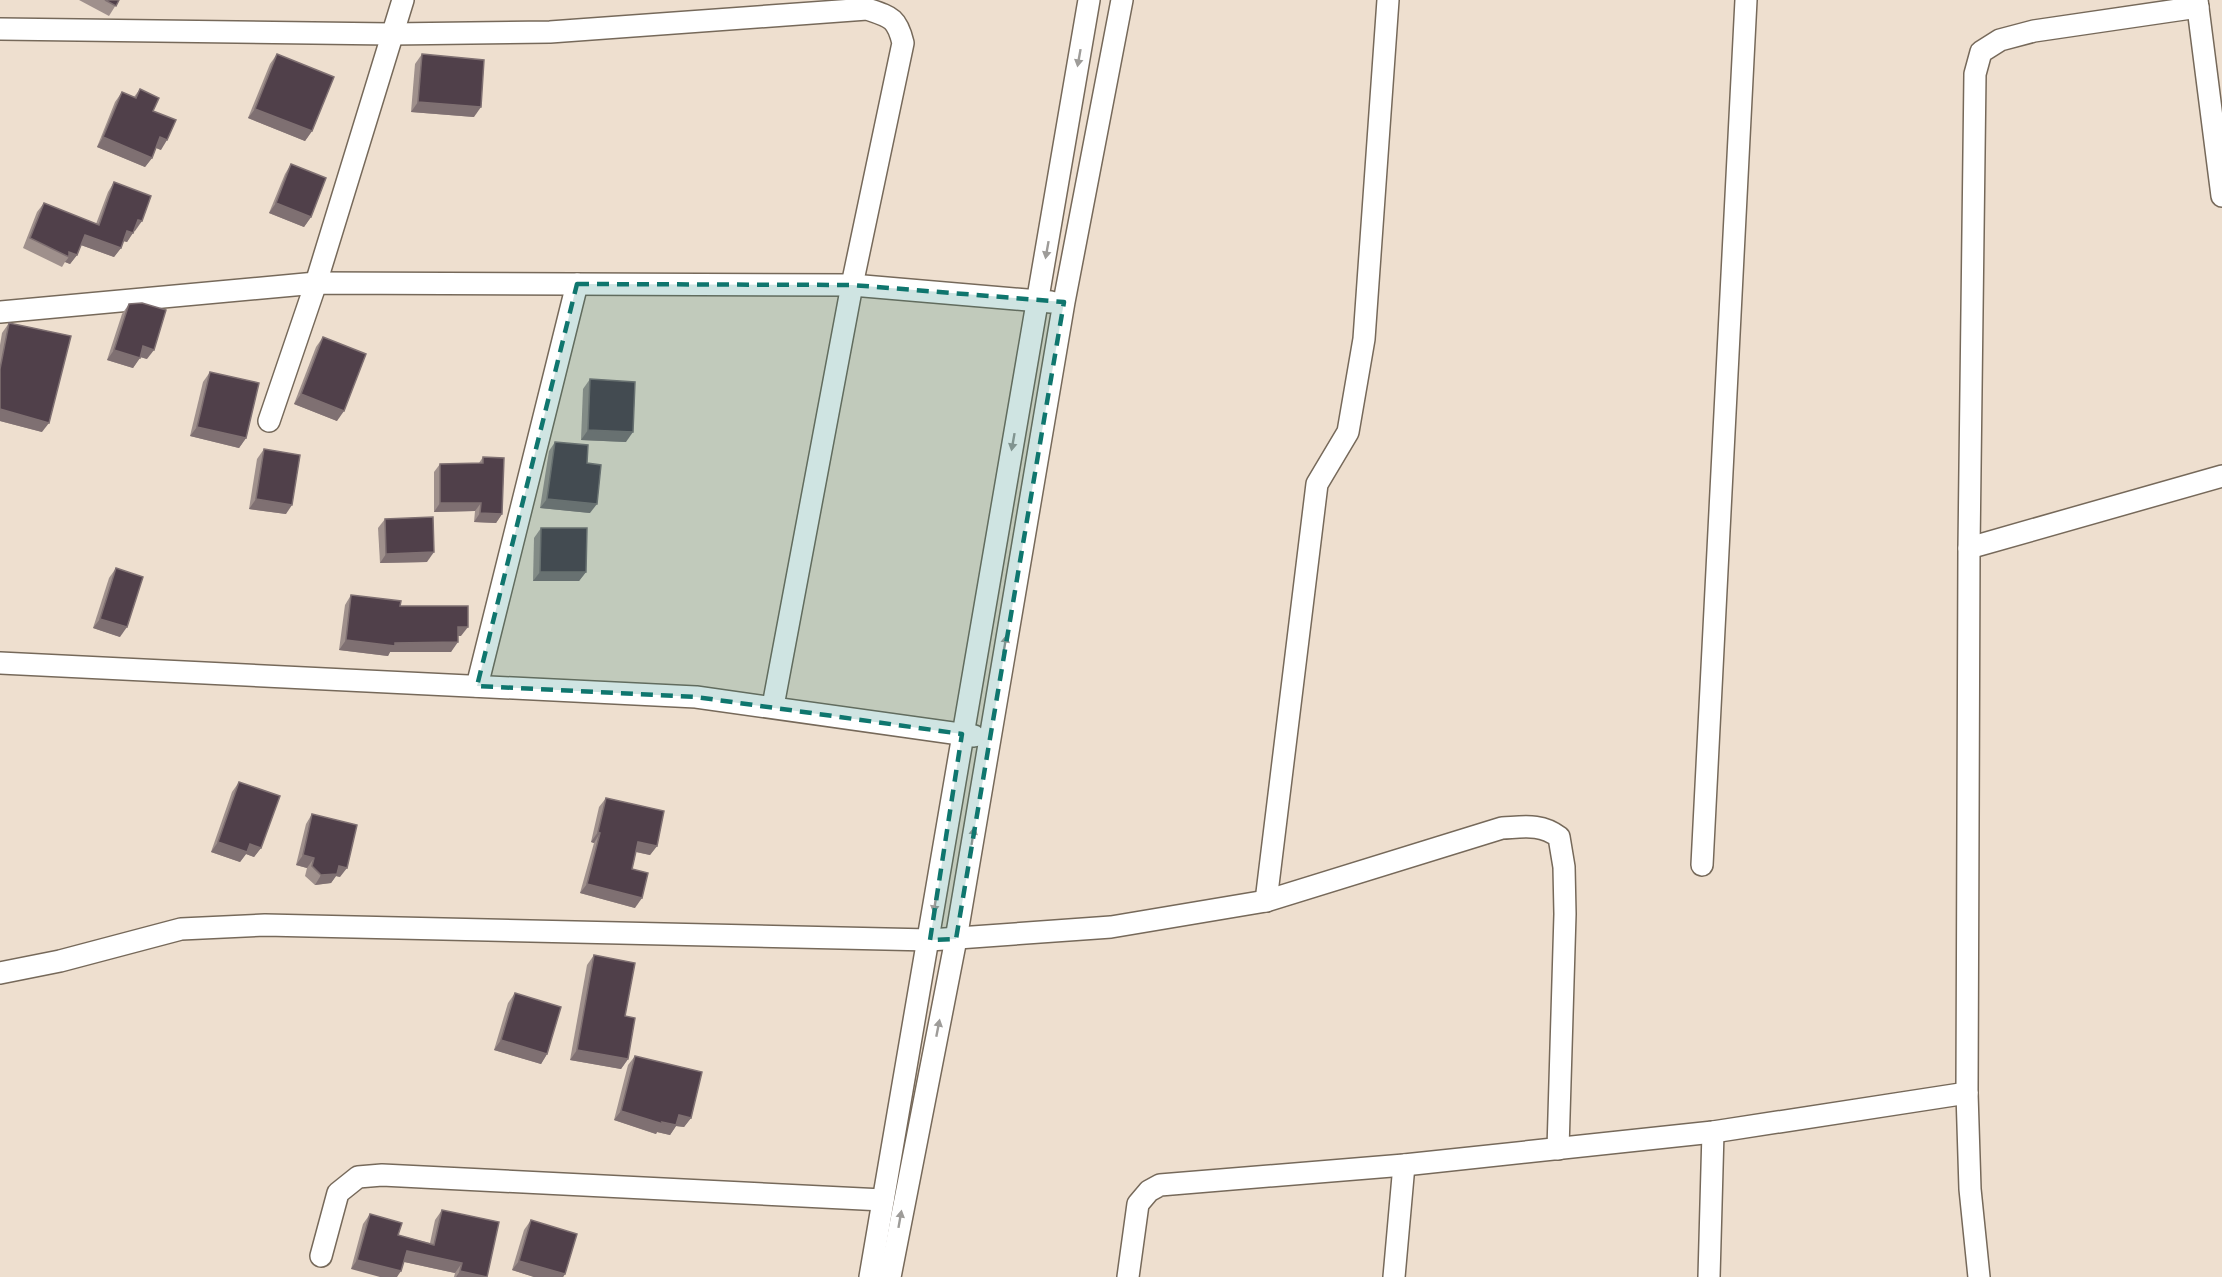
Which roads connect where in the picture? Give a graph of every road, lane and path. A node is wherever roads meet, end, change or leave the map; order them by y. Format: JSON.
{"nodes":[{"id":1,"x":403,"y":0,"type":"edge"},
{"id":2,"x":1089,"y":0,"type":"edge"},
{"id":3,"x":1122,"y":0,"type":"edge"},
{"id":4,"x":1388,"y":0,"type":"edge"},
{"id":5,"x":1746,"y":0,"type":"edge"},
{"id":6,"x":2198,"y":4,"type":"edge"},
{"id":7,"x":0,"y":29,"type":"edge"},
{"id":8,"x":391,"y":34,"type":"junction"},
{"id":9,"x":2222,"y":196,"type":"edge"},
{"id":10,"x":316,"y":283,"type":"junction"},
{"id":11,"x":577,"y":284,"type":"junction"},
{"id":12,"x":852,"y":285,"type":"junction"},
{"id":13,"x":1038,"y":302,"type":"junction"},
{"id":14,"x":1064,"y":302,"type":"junction"},
{"id":15,"x":0,"y":312,"type":"edge"},
{"id":16,"x":269,"y":421,"type":"dead end"},
{"id":17,"x":2222,"y":476,"type":"edge"},
{"id":18,"x":1969,"y":548,"type":"junction"},
{"id":19,"x":0,"y":663,"type":"edge"},
{"id":20,"x":477,"y":686,"type":"junction"},
{"id":21,"x":773,"y":706,"type":"junction"},
{"id":22,"x":962,"y":734,"type":"junction"},
{"id":23,"x":989,"y":738,"type":"junction"},
{"id":24,"x":1702,"y":865,"type":"dead end"},
{"id":25,"x":1266,"y":901,"type":"junction"},
{"id":26,"x":956,"y":939,"type":"junction"},
{"id":27,"x":930,"y":940,"type":"junction"},
{"id":28,"x":0,"y":973,"type":"edge"},
{"id":29,"x":1967,"y":1093,"type":"junction"},
{"id":30,"x":1713,"y":1132,"type":"junction"},
{"id":31,"x":1558,"y":1149,"type":"junction"},
{"id":32,"x":1404,"y":1165,"type":"junction"},
{"id":33,"x":883,"y":1200,"type":"junction"},
{"id":34,"x":321,"y":1256,"type":"dead end"},
{"id":35,"x":870,"y":1277,"type":"edge"},
{"id":36,"x":890,"y":1277,"type":"edge"},
{"id":37,"x":1128,"y":1277,"type":"edge"},
{"id":38,"x":1394,"y":1277,"type":"edge"},
{"id":39,"x":1709,"y":1277,"type":"edge"},
{"id":40,"x":1979,"y":1277,"type":"edge"}],
"edges":[{"from":1,"to":8,"type":"street"},
{"from":2,"to":13,"type":"street","one_way":true},
{"from":3,"to":14,"type":"street"},
{"from":4,"to":25,"type":"street"},
{"from":5,"to":24,"type":"street"},
{"from":6,"to":9,"type":"street"},
{"from":6,"to":18,"type":"street"},
{"from":7,"to":8,"type":"street"},
{"from":8,"to":10,"type":"street"},
{"from":8,"to":12,"type":"street"},
{"from":10,"to":11,"type":"street"},
{"from":10,"to":15,"type":"street"},
{"from":10,"to":16,"type":"street"},
{"from":11,"to":12,"type":"street"},
{"from":11,"to":20,"type":"street"},
{"from":12,"to":13,"type":"street"},
{"from":12,"to":21,"type":"street"},
{"from":13,"to":14,"type":"street"},
{"from":13,"to":22,"type":"street","one_way":true},
{"from":23,"to":14,"type":"street","one_way":true},
{"from":17,"to":18,"type":"street"},
{"from":18,"to":29,"type":"street"},
{"from":19,"to":20,"type":"street"},
{"from":20,"to":21,"type":"street"},
{"from":21,"to":22,"type":"street"},
{"from":22,"to":23,"type":"street"},
{"from":22,"to":27,"type":"street","one_way":true},
{"from":26,"to":23,"type":"street","one_way":true},
{"from":25,"to":26,"type":"street"},
{"from":25,"to":31,"type":"street"},
{"from":26,"to":27,"type":"street"},
{"from":36,"to":26,"type":"street","one_way":true},
{"from":27,"to":28,"type":"street"},
{"from":27,"to":33,"type":"street"},
{"from":29,"to":30,"type":"street"},
{"from":29,"to":40,"type":"street"},
{"from":30,"to":31,"type":"street"},
{"from":30,"to":39,"type":"street"},
{"from":31,"to":32,"type":"street"},
{"from":32,"to":37,"type":"street"},
{"from":32,"to":38,"type":"street"},
{"from":33,"to":34,"type":"street"},
{"from":33,"to":35,"type":"street"}]}
